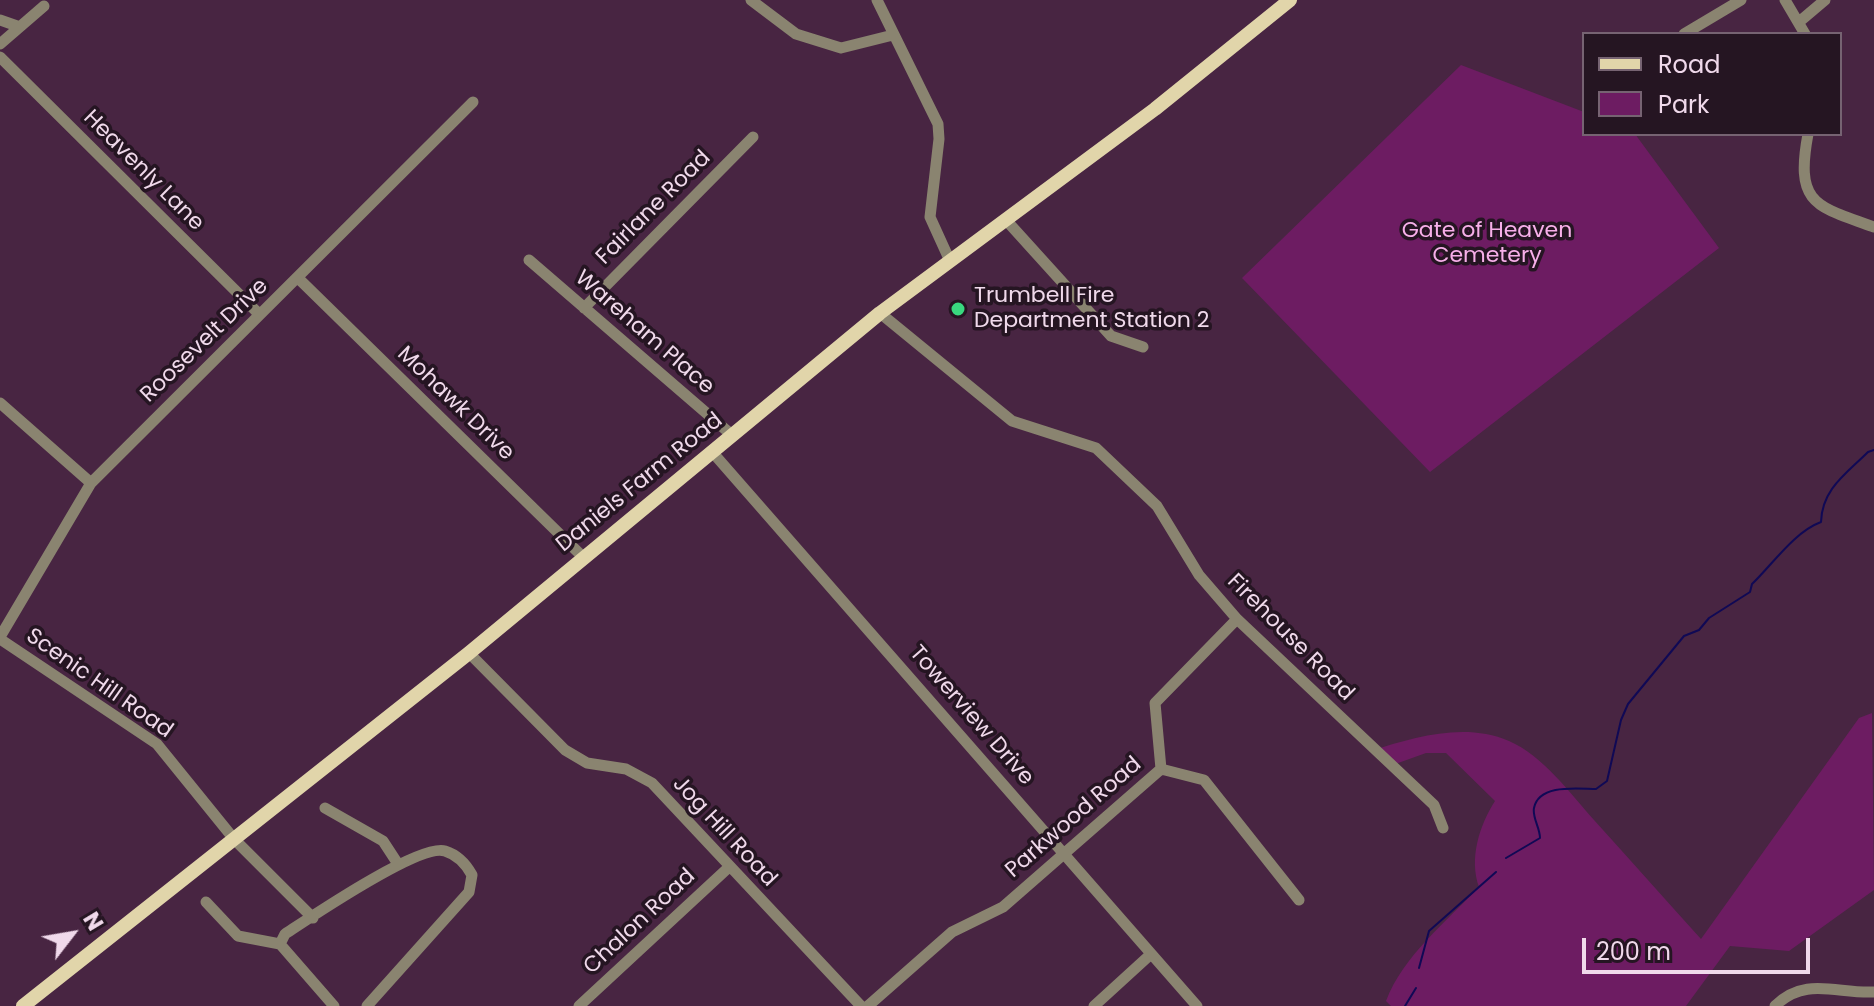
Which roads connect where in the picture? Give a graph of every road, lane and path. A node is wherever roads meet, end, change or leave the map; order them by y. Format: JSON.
{"nodes":[{"id":1,"x":751,"y":0,"type":"edge"},
{"id":2,"x":877,"y":0,"type":"edge"},
{"id":3,"x":1290,"y":0,"type":"edge"},
{"id":4,"x":1741,"y":0,"type":"edge"},
{"id":5,"x":1785,"y":0,"type":"edge"},
{"id":6,"x":1825,"y":0,"type":"edge"},
{"id":7,"x":44,"y":6,"type":"dead end"},
{"id":8,"x":0,"y":20,"type":"edge"},
{"id":9,"x":1799,"y":22,"type":"junction"},
{"id":10,"x":20,"y":27,"type":"junction"},
{"id":11,"x":1687,"y":32,"type":"edge"},
{"id":12,"x":1804,"y":32,"type":"edge"},
{"id":13,"x":893,"y":35,"type":"junction"},
{"id":14,"x":0,"y":44,"type":"edge"},
{"id":15,"x":0,"y":57,"type":"edge"},
{"id":16,"x":473,"y":102,"type":"dead end"},
{"id":17,"x":1808,"y":136,"type":"edge"},
{"id":18,"x":753,"y":137,"type":"dead end"},
{"id":19,"x":1006,"y":220,"type":"junction"},
{"id":20,"x":1874,"y":227,"type":"edge"},
{"id":21,"x":529,"y":260,"type":"dead end"},
{"id":22,"x":950,"y":261,"type":"junction"},
{"id":23,"x":299,"y":279,"type":"junction"},
{"id":24,"x":584,"y":308,"type":"junction"},
{"id":25,"x":258,"y":313,"type":"junction"},
{"id":26,"x":880,"y":313,"type":"junction"},
{"id":27,"x":1143,"y":347,"type":"dead end"},
{"id":28,"x":0,"y":403,"type":"edge"},
{"id":29,"x":733,"y":436,"type":"junction"},
{"id":30,"x":714,"y":454,"type":"junction"},
{"id":31,"x":91,"y":483,"type":"junction"},
{"id":32,"x":583,"y":557,"type":"junction"},
{"id":33,"x":1237,"y":619,"type":"junction"},
{"id":34,"x":0,"y":638,"type":"edge"},
{"id":35,"x":469,"y":653,"type":"junction"},
{"id":36,"x":1161,"y":769,"type":"junction"},
{"id":37,"x":325,"y":808,"type":"dead end"},
{"id":38,"x":1443,"y":828,"type":"dead end"},
{"id":39,"x":234,"y":839,"type":"junction"},
{"id":40,"x":1066,"y":854,"type":"junction"},
{"id":41,"x":398,"y":864,"type":"junction"},
{"id":42,"x":728,"y":868,"type":"junction"},
{"id":43,"x":1299,"y":900,"type":"dead end"},
{"id":44,"x":206,"y":902,"type":"dead end"},
{"id":45,"x":313,"y":918,"type":"junction"},
{"id":46,"x":280,"y":944,"type":"junction"},
{"id":47,"x":1151,"y":954,"type":"junction"},
{"id":48,"x":1874,"y":992,"type":"edge"},
{"id":49,"x":583,"y":1005,"type":"edge"},
{"id":50,"x":23,"y":1006,"type":"edge"},
{"id":51,"x":334,"y":1006,"type":"edge"},
{"id":52,"x":367,"y":1006,"type":"edge"},
{"id":53,"x":861,"y":1006,"type":"edge"},
{"id":54,"x":868,"y":1006,"type":"edge"},
{"id":55,"x":1094,"y":1006,"type":"edge"},
{"id":56,"x":1197,"y":1006,"type":"edge"},
{"id":57,"x":1775,"y":1006,"type":"edge"}],
"edges":[{"from":1,"to":13,"type":"street"},
{"from":2,"to":13,"type":"street"},
{"from":3,"to":19,"type":"main road","name":"Daniels Farm Road"},
{"from":4,"to":11,"type":"street"},
{"from":5,"to":9,"type":"street"},
{"from":6,"to":9,"type":"street"},
{"from":7,"to":10,"type":"street"},
{"from":8,"to":10,"type":"street"},
{"from":9,"to":12,"type":"street"},
{"from":10,"to":14,"type":"street"},
{"from":13,"to":22,"type":"street"},
{"from":15,"to":25,"type":"street","name":"Heavenly Lane"},
{"from":16,"to":23,"type":"street","name":"Roosevelt Drive"},
{"from":17,"to":20,"type":"street"},
{"from":18,"to":24,"type":"street","name":"Fairlane Road"},
{"from":19,"to":22,"type":"main road","name":"Daniels Farm Road"},
{"from":19,"to":27,"type":"street"},
{"from":21,"to":24,"type":"street","name":"Wareham Place"},
{"from":22,"to":26,"type":"main road","name":"Daniels Farm Road"},
{"from":23,"to":25,"type":"street","name":"Roosevelt Drive"},
{"from":23,"to":32,"type":"street","name":"Mohawk Drive"},
{"from":24,"to":29,"type":"street","name":"Wareham Place"},
{"from":25,"to":31,"type":"street","name":"Roosevelt Drive"},
{"from":26,"to":29,"type":"main road","name":"Daniels Farm Road"},
{"from":26,"to":33,"type":"street","name":"Firehouse Road"},
{"from":28,"to":31,"type":"street"},
{"from":29,"to":30,"type":"main road","name":"Daniels Farm Road"},
{"from":30,"to":32,"type":"main road","name":"Daniels Farm Road"},
{"from":30,"to":40,"type":"street","name":"Towerview Drive"},
{"from":31,"to":34,"type":"street","name":"Roosevelt Drive"},
{"from":32,"to":35,"type":"main road","name":"Daniels Farm Road"},
{"from":33,"to":36,"type":"street","name":"Parkwood Road"},
{"from":33,"to":38,"type":"street","name":"Firehouse Road"},
{"from":34,"to":39,"type":"street","name":"Scenic Hill Road"},
{"from":35,"to":39,"type":"main road","name":"Daniels Farm Road"},
{"from":35,"to":42,"type":"street","name":"Jog Hill Road"},
{"from":36,"to":40,"type":"street","name":"Parkwood Road"},
{"from":36,"to":43,"type":"street"},
{"from":37,"to":41,"type":"street"},
{"from":39,"to":45,"type":"street","name":"Scenic Hill Road"},
{"from":39,"to":50,"type":"main road","name":"Daniels Farm Road"},
{"from":40,"to":47,"type":"street","name":"Towerview Drive"},
{"from":40,"to":54,"type":"street","name":"Parkwood Road"},
{"from":41,"to":45,"type":"street"},
{"from":41,"to":52,"type":"street"},
{"from":42,"to":49,"type":"street","name":"Chalon Road"},
{"from":42,"to":53,"type":"street","name":"Jog Hill Road"},
{"from":44,"to":46,"type":"street"},
{"from":45,"to":46,"type":"street"},
{"from":46,"to":51,"type":"street"},
{"from":47,"to":55,"type":"street"},
{"from":47,"to":56,"type":"street","name":"Towerview Drive"},
{"from":48,"to":57,"type":"street"}]}
